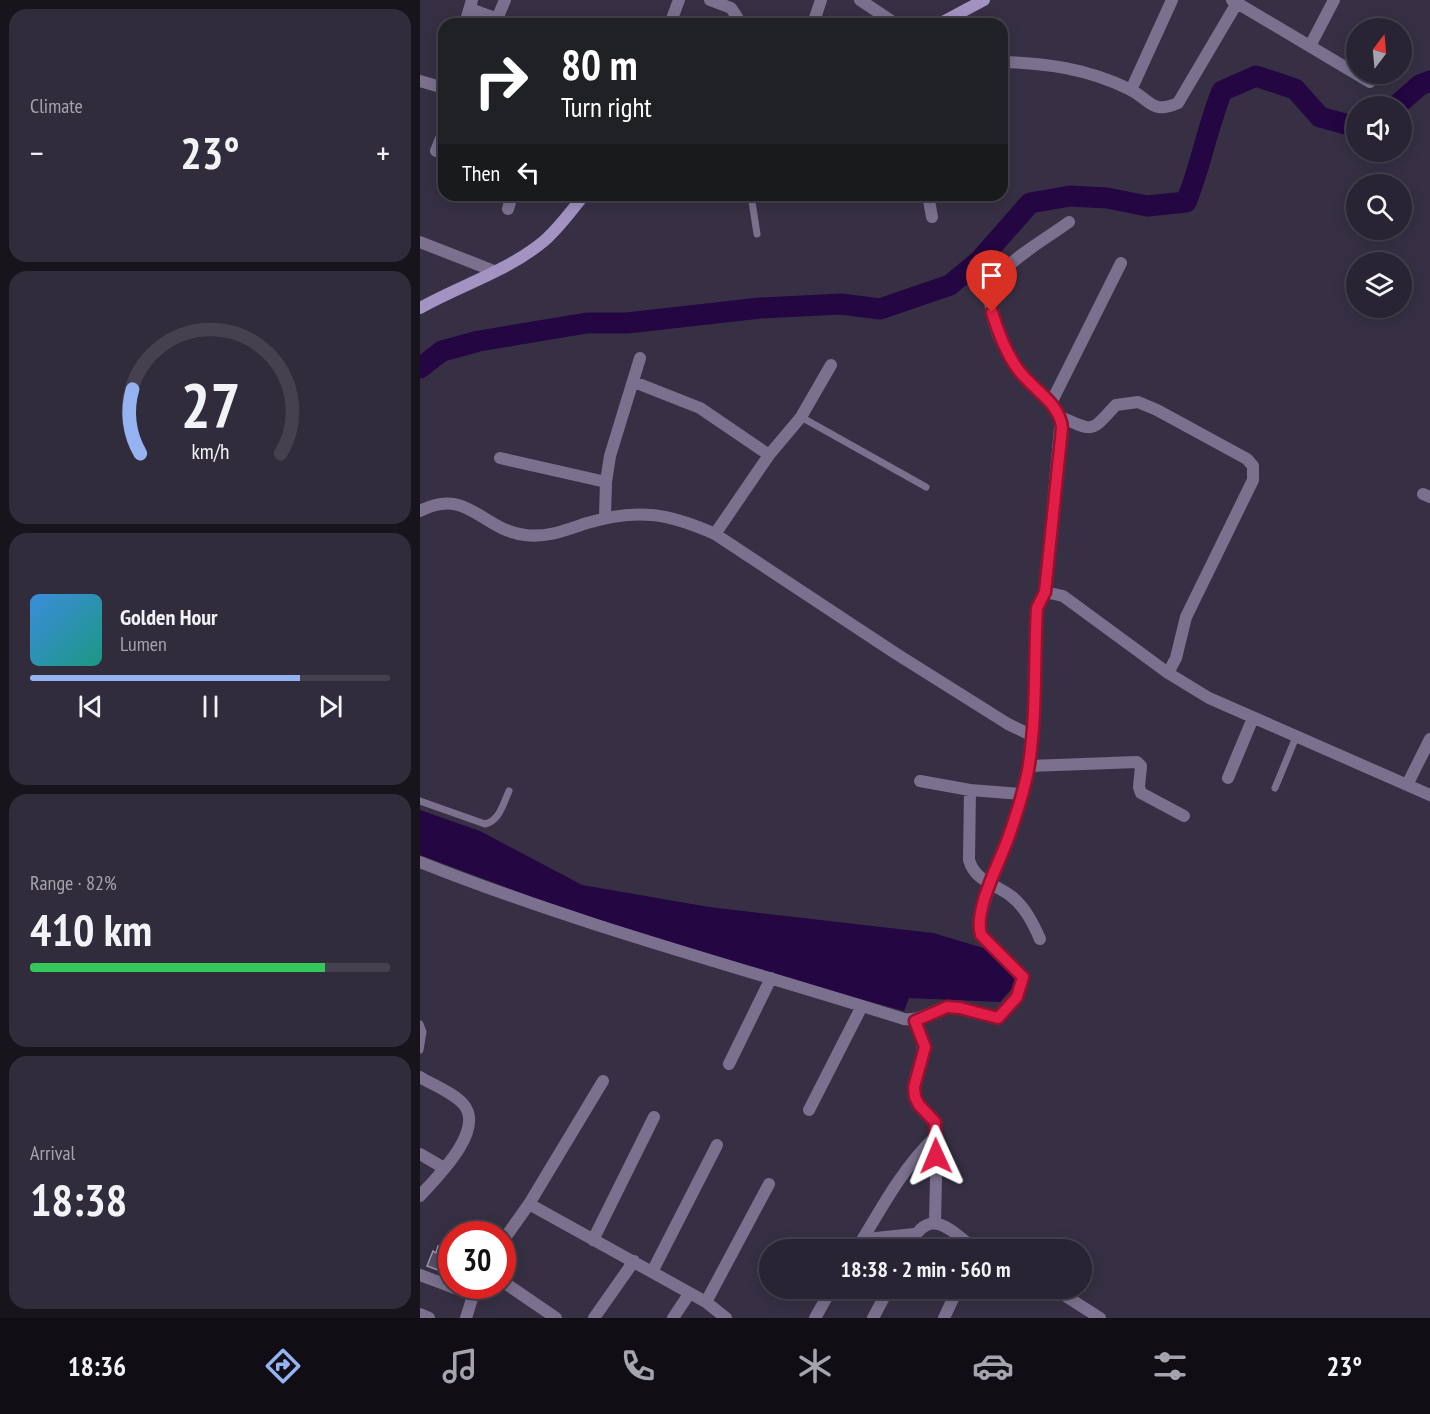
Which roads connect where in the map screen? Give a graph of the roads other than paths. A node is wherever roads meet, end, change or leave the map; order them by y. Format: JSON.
{"nodes":[{"id":1,"x":505,"y":0,"type":"edge"},
{"id":2,"x":679,"y":0,"type":"edge"},
{"id":3,"x":710,"y":0,"type":"edge"},
{"id":4,"x":821,"y":0,"type":"edge"},
{"id":5,"x":860,"y":0,"type":"edge"},
{"id":6,"x":984,"y":0,"type":"edge"},
{"id":7,"x":1172,"y":0,"type":"edge"},
{"id":8,"x":1334,"y":0,"type":"edge"},
{"id":9,"x":1234,"y":2,"type":"edge"},
{"id":10,"x":471,"y":5,"type":"edge"},
{"id":11,"x":495,"y":18,"type":"edge"},
{"id":12,"x":497,"y":18,"type":"edge"},
{"id":13,"x":672,"y":18,"type":"edge"},
{"id":14,"x":737,"y":18,"type":"edge"},
{"id":15,"x":815,"y":18,"type":"edge"},
{"id":16,"x":887,"y":18,"type":"edge"},
{"id":17,"x":950,"y":18,"type":"edge"},
{"id":18,"x":1310,"y":46,"type":"junction"},
{"id":19,"x":1008,"y":62,"type":"edge"},
{"id":20,"x":1346,"y":68,"type":"edge"},
{"id":21,"x":420,"y":81,"type":"edge"},
{"id":22,"x":438,"y":86,"type":"edge"},
{"id":23,"x":1131,"y":90,"type":"junction"},
{"id":24,"x":438,"y":146,"type":"edge"},
{"id":25,"x":436,"y":151,"type":"dead end"},
{"id":26,"x":510,"y":201,"type":"edge"},
{"id":27,"x":579,"y":201,"type":"edge"},
{"id":28,"x":752,"y":201,"type":"edge"},
{"id":29,"x":929,"y":201,"type":"edge"},
{"id":30,"x":508,"y":209,"type":"dead end"},
{"id":31,"x":932,"y":217,"type":"dead end"},
{"id":32,"x":1069,"y":222,"type":"dead end"},
{"id":33,"x":757,"y":234,"type":"dead end"},
{"id":34,"x":420,"y":242,"type":"edge"},
{"id":35,"x":1121,"y":263,"type":"dead end"},
{"id":36,"x":494,"y":272,"type":"junction"},
{"id":37,"x":420,"y":308,"type":"edge"},
{"id":38,"x":640,"y":358,"type":"dead end"},
{"id":39,"x":831,"y":365,"type":"dead end"},
{"id":40,"x":634,"y":382,"type":"junction"},
{"id":41,"x":1051,"y":403,"type":"junction"},
{"id":42,"x":801,"y":417,"type":"junction"},
{"id":43,"x":1061,"y":417,"type":"junction"},
{"id":44,"x":769,"y":455,"type":"junction"},
{"id":45,"x":500,"y":458,"type":"dead end"},
{"id":46,"x":606,"y":482,"type":"junction"},
{"id":47,"x":926,"y":487,"type":"dead end"},
{"id":48,"x":420,"y":511,"type":"edge"},
{"id":49,"x":605,"y":517,"type":"junction"},
{"id":50,"x":715,"y":534,"type":"junction"},
{"id":51,"x":1045,"y":592,"type":"junction"},
{"id":52,"x":1168,"y":673,"type":"junction"},
{"id":53,"x":1253,"y":718,"type":"junction"},
{"id":54,"x":1033,"y":736,"type":"junction"},
{"id":55,"x":1296,"y":738,"type":"junction"},
{"id":56,"x":1430,"y":739,"type":"edge"},
{"id":57,"x":1029,"y":766,"type":"junction"},
{"id":58,"x":1228,"y":778,"type":"dead end"},
{"id":59,"x":920,"y":781,"type":"dead end"},
{"id":60,"x":1407,"y":785,"type":"junction"},
{"id":61,"x":1275,"y":789,"type":"dead end"},
{"id":62,"x":970,"y":790,"type":"junction"},
{"id":63,"x":509,"y":791,"type":"dead end"},
{"id":64,"x":1022,"y":794,"type":"junction"},
{"id":65,"x":1430,"y":795,"type":"edge"},
{"id":66,"x":420,"y":801,"type":"edge"},
{"id":67,"x":1184,"y":816,"type":"dead end"},
{"id":68,"x":420,"y":862,"type":"edge"},
{"id":69,"x":991,"y":884,"type":"junction"},
{"id":70,"x":1040,"y":939,"type":"dead end"},
{"id":71,"x":771,"y":978,"type":"junction"},
{"id":72,"x":862,"y":1006,"type":"junction"},
{"id":73,"x":915,"y":1021,"type":"junction"},
{"id":74,"x":420,"y":1024,"type":"edge"},
{"id":75,"x":420,"y":1050,"type":"edge"},
{"id":76,"x":729,"y":1064,"type":"dead end"},
{"id":77,"x":420,"y":1077,"type":"edge"},
{"id":78,"x":603,"y":1080,"type":"dead end"},
{"id":79,"x":809,"y":1110,"type":"dead end"},
{"id":80,"x":654,"y":1117,"type":"dead end"},
{"id":81,"x":937,"y":1135,"type":"junction"},
{"id":82,"x":717,"y":1145,"type":"dead end"},
{"id":83,"x":420,"y":1154,"type":"edge"},
{"id":84,"x":444,"y":1168,"type":"junction"},
{"id":85,"x":769,"y":1184,"type":"dead end"},
{"id":86,"x":420,"y":1196,"type":"edge"},
{"id":87,"x":530,"y":1204,"type":"junction"},
{"id":88,"x":935,"y":1222,"type":"junction"},
{"id":89,"x":516,"y":1223,"type":"edge"},
{"id":90,"x":914,"y":1234,"type":"junction"},
{"id":91,"x":863,"y":1239,"type":"edge"},
{"id":92,"x":874,"y":1239,"type":"edge"},
{"id":93,"x":912,"y":1239,"type":"edge"},
{"id":94,"x":962,"y":1239,"type":"edge"},
{"id":95,"x":593,"y":1240,"type":"junction"},
{"id":96,"x":634,"y":1261,"type":"junction"},
{"id":97,"x":652,"y":1272,"type":"junction"},
{"id":98,"x":420,"y":1275,"type":"edge"},
{"id":99,"x":438,"y":1280,"type":"edge"},
{"id":100,"x":516,"y":1291,"type":"edge"},
{"id":101,"x":689,"y":1294,"type":"junction"},
{"id":102,"x":472,"y":1299,"type":"edge"},
{"id":103,"x":826,"y":1299,"type":"edge"},
{"id":104,"x":883,"y":1299,"type":"edge"},
{"id":105,"x":953,"y":1299,"type":"edge"},
{"id":106,"x":1070,"y":1299,"type":"edge"},
{"id":107,"x":706,"y":1302,"type":"junction"},
{"id":108,"x":420,"y":1314,"type":"edge"},
{"id":109,"x":429,"y":1318,"type":"edge"},
{"id":110,"x":466,"y":1318,"type":"edge"},
{"id":111,"x":556,"y":1318,"type":"edge"},
{"id":112,"x":594,"y":1318,"type":"edge"},
{"id":113,"x":673,"y":1318,"type":"edge"},
{"id":114,"x":726,"y":1318,"type":"edge"},
{"id":115,"x":815,"y":1318,"type":"edge"},
{"id":116,"x":873,"y":1318,"type":"edge"},
{"id":117,"x":944,"y":1318,"type":"edge"},
{"id":118,"x":1100,"y":1318,"type":"edge"}],
"edges":[{"from":1,"to":12,"type":"street"},
{"from":2,"to":13,"type":"street"},
{"from":3,"to":14,"type":"street"},
{"from":4,"to":15,"type":"street"},
{"from":5,"to":16,"type":"street"},
{"from":6,"to":17,"type":"street"},
{"from":7,"to":23,"type":"street"},
{"from":8,"to":18,"type":"street"},
{"from":9,"to":18,"type":"street"},
{"from":9,"to":23,"type":"street"},
{"from":10,"to":11,"type":"street"},
{"from":18,"to":20,"type":"street"},
{"from":19,"to":23,"type":"street"},
{"from":21,"to":22,"type":"street"},
{"from":24,"to":25,"type":"street"},
{"from":26,"to":30,"type":"street"},
{"from":27,"to":36,"type":"street"},
{"from":28,"to":33,"type":"lane"},
{"from":29,"to":31,"type":"street"},
{"from":32,"to":41,"type":"street"},
{"from":34,"to":36,"type":"street"},
{"from":35,"to":41,"type":"street"},
{"from":36,"to":37,"type":"street"},
{"from":38,"to":40,"type":"street"},
{"from":39,"to":42,"type":"street"},
{"from":40,"to":44,"type":"street"},
{"from":40,"to":46,"type":"street"},
{"from":41,"to":43,"type":"street"},
{"from":42,"to":44,"type":"street"},
{"from":42,"to":47,"type":"lane"},
{"from":43,"to":51,"type":"street"},
{"from":43,"to":52,"type":"street"},
{"from":44,"to":50,"type":"street"},
{"from":45,"to":46,"type":"street"},
{"from":46,"to":49,"type":"street"},
{"from":48,"to":49,"type":"street"},
{"from":49,"to":50,"type":"street"},
{"from":50,"to":54,"type":"street"},
{"from":51,"to":52,"type":"street"},
{"from":51,"to":54,"type":"street"},
{"from":52,"to":53,"type":"street"},
{"from":53,"to":55,"type":"street"},
{"from":53,"to":58,"type":"street"},
{"from":54,"to":57,"type":"street"},
{"from":55,"to":60,"type":"street"},
{"from":55,"to":61,"type":"lane"},
{"from":56,"to":60,"type":"street"},
{"from":57,"to":64,"type":"street"},
{"from":57,"to":67,"type":"street"},
{"from":59,"to":62,"type":"street"},
{"from":60,"to":65,"type":"street"},
{"from":62,"to":64,"type":"street"},
{"from":62,"to":69,"type":"street"},
{"from":63,"to":66,"type":"lane"},
{"from":64,"to":69,"type":"street"},
{"from":68,"to":71,"type":"street"},
{"from":69,"to":70,"type":"street"},
{"from":69,"to":73,"type":"street"},
{"from":71,"to":72,"type":"street"},
{"from":71,"to":76,"type":"street"},
{"from":72,"to":73,"type":"street"},
{"from":72,"to":79,"type":"street"},
{"from":73,"to":81,"type":"street"},
{"from":74,"to":75,"type":"lane"},
{"from":77,"to":84,"type":"street"},
{"from":78,"to":87,"type":"street"},
{"from":80,"to":95,"type":"street"},
{"from":81,"to":88,"type":"street"},
{"from":81,"to":91,"type":"street"},
{"from":82,"to":97,"type":"street"},
{"from":83,"to":84,"type":"street"},
{"from":84,"to":86,"type":"street"},
{"from":85,"to":107,"type":"street"},
{"from":87,"to":89,"type":"street"},
{"from":87,"to":95,"type":"street"},
{"from":88,"to":90,"type":"street"},
{"from":88,"to":94,"type":"street"},
{"from":90,"to":92,"type":"street"},
{"from":90,"to":93,"type":"street"},
{"from":95,"to":96,"type":"street"},
{"from":96,"to":97,"type":"street"},
{"from":96,"to":112,"type":"street"},
{"from":97,"to":101,"type":"street"},
{"from":98,"to":99,"type":"street"},
{"from":100,"to":111,"type":"street"},
{"from":101,"to":107,"type":"street"},
{"from":101,"to":113,"type":"street"},
{"from":102,"to":110,"type":"street"},
{"from":103,"to":115,"type":"street"},
{"from":104,"to":116,"type":"street"},
{"from":105,"to":117,"type":"street"},
{"from":106,"to":118,"type":"street"},
{"from":107,"to":114,"type":"street"},
{"from":108,"to":109,"type":"street"}]}
